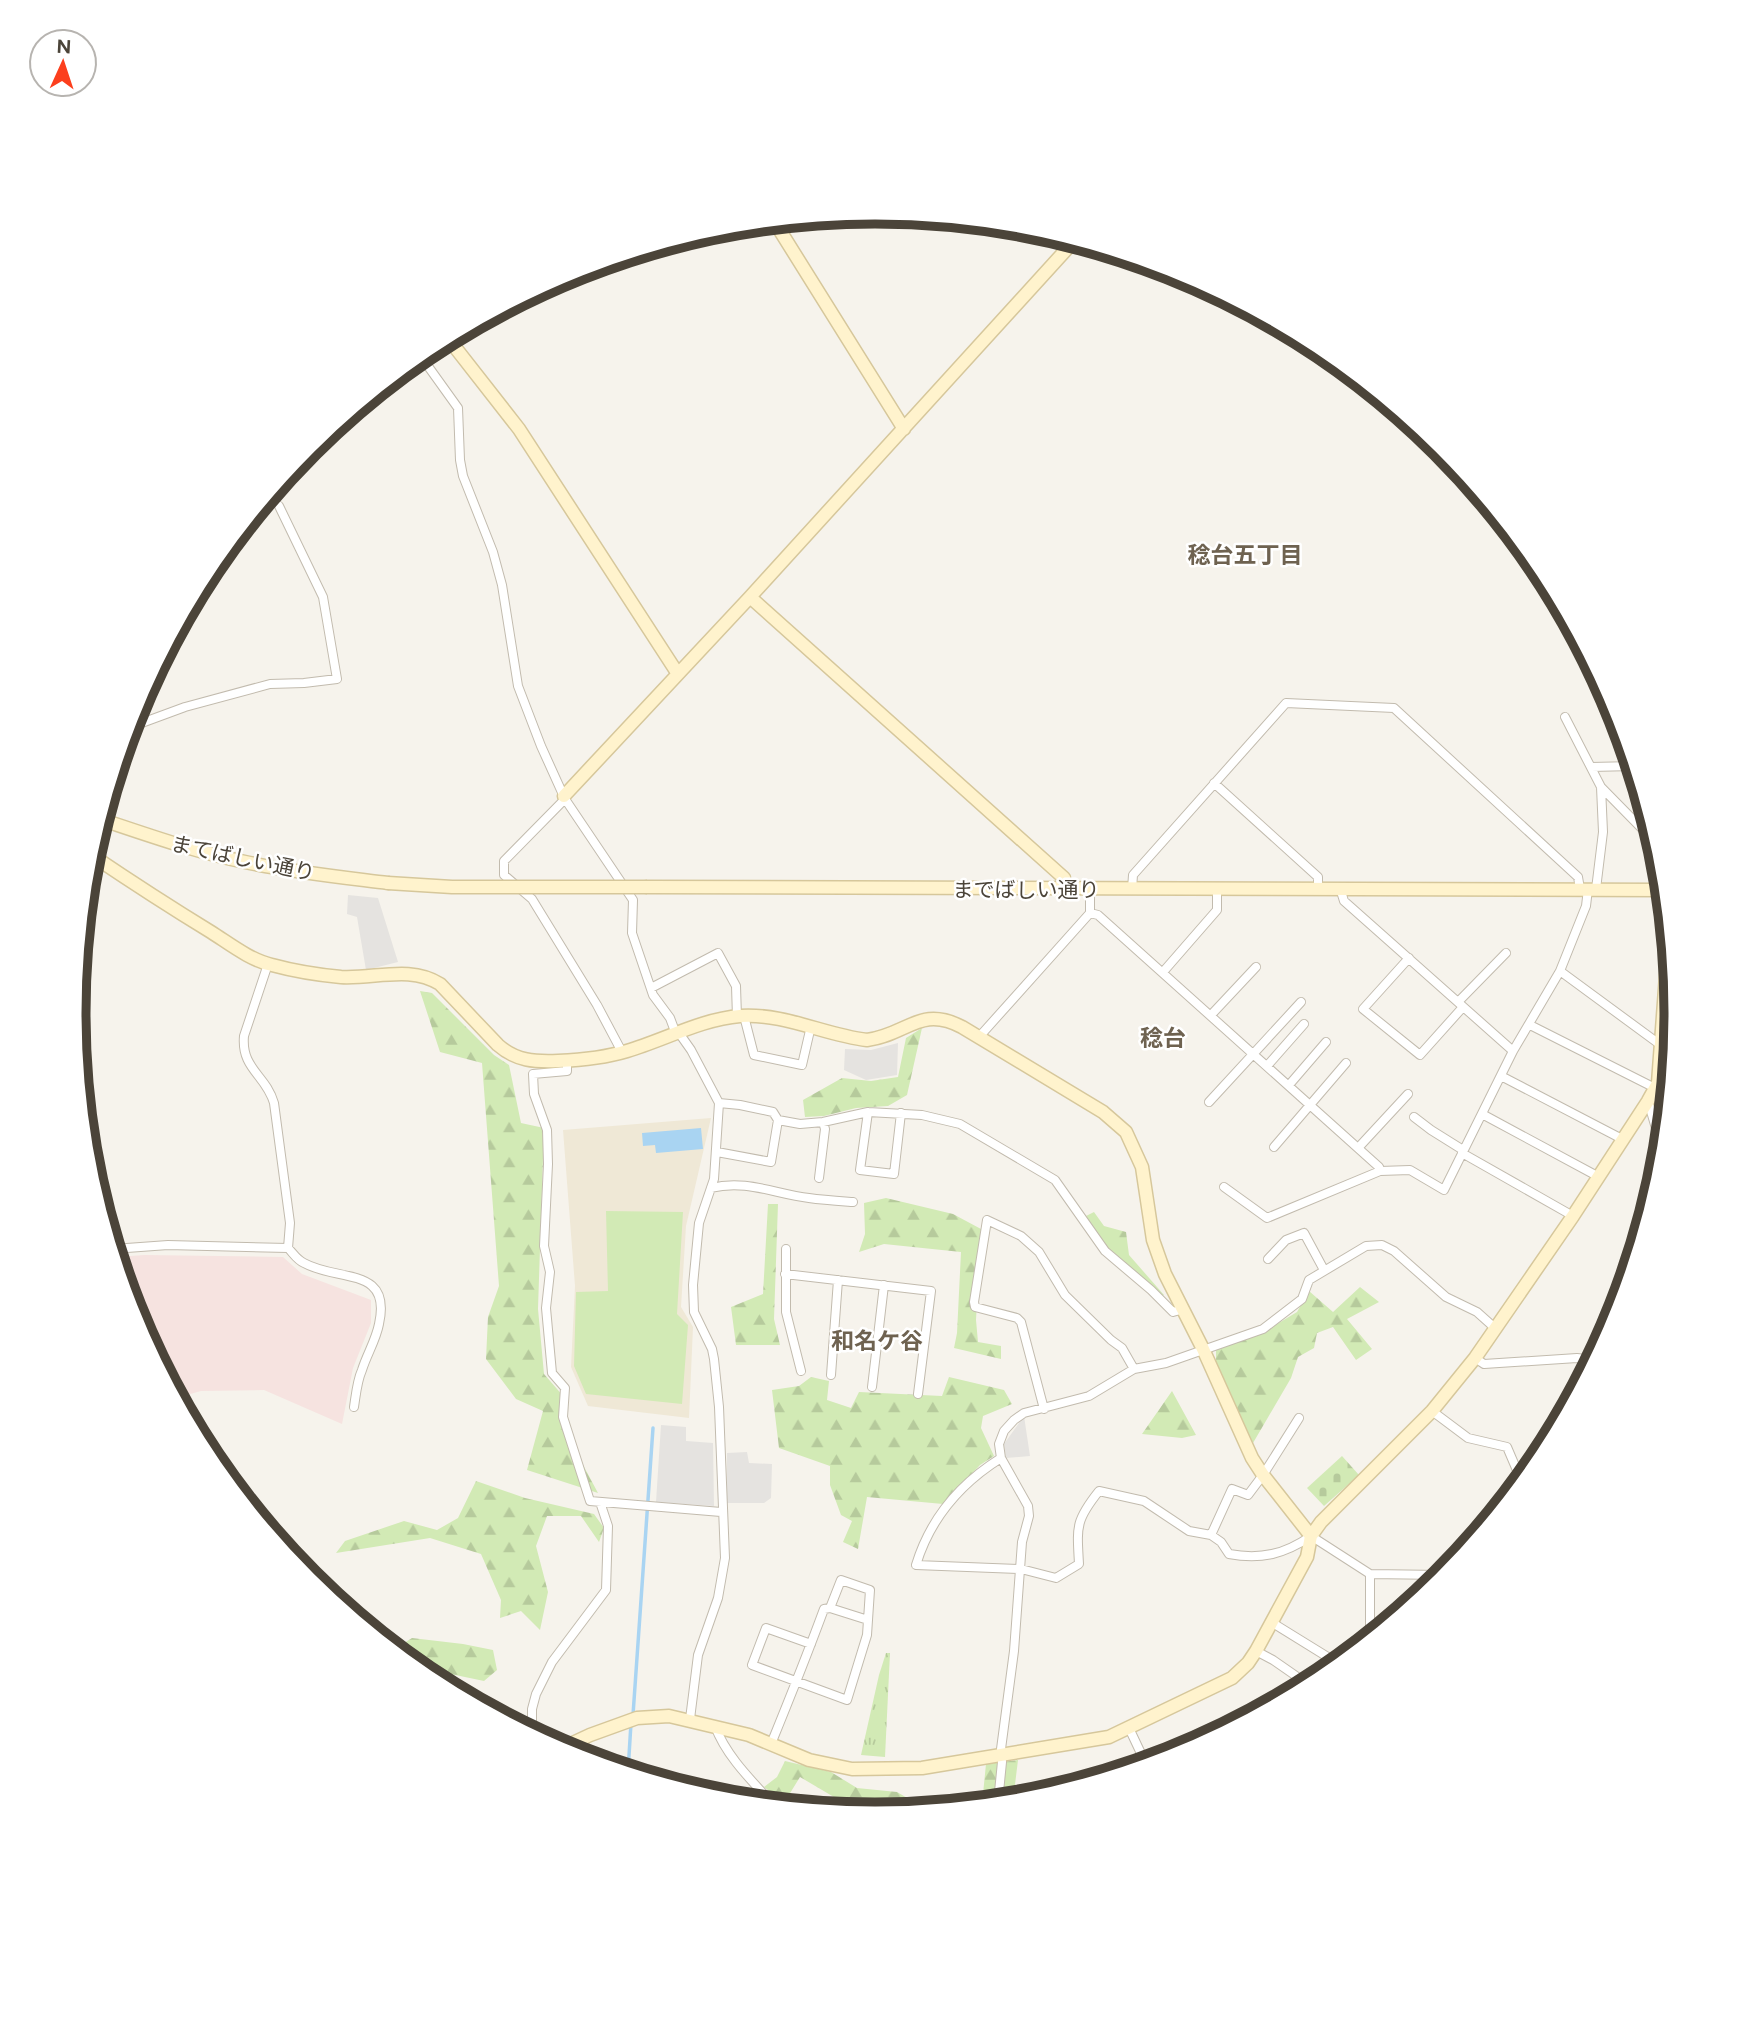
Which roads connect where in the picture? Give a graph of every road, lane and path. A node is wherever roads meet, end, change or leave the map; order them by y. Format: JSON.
{"nodes":[{"id":1,"x":780,"y":230,"type":"edge"},
{"id":2,"x":1068,"y":248,"type":"edge"},
{"id":3,"x":454,"y":346,"type":"edge"},
{"id":4,"x":427,"y":364,"type":"edge"},
{"id":5,"x":904,"y":429,"type":"junction"},
{"id":6,"x":279,"y":506,"type":"dead end"},
{"id":7,"x":750,"y":597,"type":"junction"},
{"id":8,"x":678,"y":674,"type":"junction"},
{"id":9,"x":1565,"y":717,"type":"dead end"},
{"id":10,"x":141,"y":723,"type":"edge"},
{"id":11,"x":1624,"y":766,"type":"edge"},
{"id":12,"x":1591,"y":768,"type":"junction"},
{"id":13,"x":1214,"y":783,"type":"junction"},
{"id":14,"x":1601,"y":787,"type":"junction"},
{"id":15,"x":565,"y":797,"type":"junction"},
{"id":16,"x":110,"y":822,"type":"edge"},
{"id":17,"x":1642,"y":828,"type":"edge"},
{"id":18,"x":101,"y":861,"type":"edge"},
{"id":19,"x":388,"y":883,"type":"joint"},
{"id":20,"x":1217,"y":888,"type":"junction"},
{"id":21,"x":1318,"y":888,"type":"junction"},
{"id":22,"x":1340,"y":888,"type":"junction"},
{"id":23,"x":1064,"y":889,"type":"junction"},
{"id":24,"x":1090,"y":889,"type":"junction"},
{"id":25,"x":1132,"y":889,"type":"junction"},
{"id":26,"x":1588,"y":889,"type":"junction"},
{"id":27,"x":1654,"y":890,"type":"edge"},
{"id":28,"x":1090,"y":913,"type":"junction"},
{"id":29,"x":1506,"y":953,"type":"dead end"},
{"id":30,"x":1409,"y":958,"type":"junction"},
{"id":31,"x":268,"y":964,"type":"junction"},
{"id":32,"x":1256,"y":967,"type":"dead end"},
{"id":33,"x":1560,"y":971,"type":"junction"},
{"id":34,"x":1163,"y":972,"type":"junction"},
{"id":35,"x":650,"y":988,"type":"junction"},
{"id":36,"x":1301,"y":1002,"type":"dead end"},
{"id":37,"x":1461,"y":1004,"type":"junction"},
{"id":38,"x":1664,"y":1015,"type":"edge"},
{"id":39,"x":740,"y":1016,"type":"junction"},
{"id":40,"x":1211,"y":1016,"type":"junction"},
{"id":41,"x":1304,"y":1024,"type":"dead end"},
{"id":42,"x":1530,"y":1025,"type":"junction"},
{"id":43,"x":811,"y":1026,"type":"junction"},
{"id":44,"x":678,"y":1033,"type":"junction"},
{"id":45,"x":978,"y":1037,"type":"junction"},
{"id":46,"x":1326,"y":1042,"type":"dead end"},
{"id":47,"x":1662,"y":1046,"type":"junction"},
{"id":48,"x":1513,"y":1051,"type":"junction"},
{"id":49,"x":622,"y":1052,"type":"junction"},
{"id":50,"x":1255,"y":1054,"type":"junction"},
{"id":51,"x":567,"y":1061,"type":"junction"},
{"id":52,"x":1346,"y":1062,"type":"dead end"},
{"id":53,"x":1268,"y":1066,"type":"junction"},
{"id":54,"x":1501,"y":1076,"type":"junction"},
{"id":55,"x":1661,"y":1082,"type":"edge"},
{"id":56,"x":1289,"y":1085,"type":"junction"},
{"id":57,"x":1656,"y":1086,"type":"junction"},
{"id":58,"x":1408,"y":1094,"type":"dead end"},
{"id":59,"x":1648,"y":1101,"type":"junction"},
{"id":60,"x":1209,"y":1102,"type":"dead end"},
{"id":61,"x":719,"y":1103,"type":"junction"},
{"id":62,"x":1311,"y":1105,"type":"junction"},
{"id":63,"x":868,"y":1112,"type":"junction"},
{"id":64,"x":901,"y":1113,"type":"junction"},
{"id":65,"x":1482,"y":1114,"type":"junction"},
{"id":66,"x":1414,"y":1117,"type":"dead end"},
{"id":67,"x":778,"y":1120,"type":"junction"},
{"id":68,"x":823,"y":1122,"type":"junction"},
{"id":69,"x":1655,"y":1126,"type":"edge"},
{"id":70,"x":1624,"y":1140,"type":"junction"},
{"id":71,"x":1274,"y":1147,"type":"dead end"},
{"id":72,"x":1358,"y":1148,"type":"junction"},
{"id":73,"x":717,"y":1152,"type":"junction"},
{"id":74,"x":1463,"y":1152,"type":"junction"},
{"id":75,"x":1380,"y":1171,"type":"junction"},
{"id":76,"x":1599,"y":1177,"type":"junction"},
{"id":77,"x":819,"y":1178,"type":"dead end"},
{"id":78,"x":1224,"y":1187,"type":"dead end"},
{"id":79,"x":711,"y":1188,"type":"junction"},
{"id":80,"x":853,"y":1202,"type":"dead end"},
{"id":81,"x":1573,"y":1216,"type":"junction"},
{"id":82,"x":122,"y":1248,"type":"edge"},
{"id":83,"x":288,"y":1248,"type":"junction"},
{"id":84,"x":786,"y":1249,"type":"dead end"},
{"id":85,"x":1268,"y":1259,"type":"dead end"},
{"id":86,"x":1324,"y":1270,"type":"junction"},
{"id":87,"x":785,"y":1274,"type":"junction"},
{"id":88,"x":838,"y":1280,"type":"junction"},
{"id":89,"x":884,"y":1285,"type":"junction"},
{"id":90,"x":1184,"y":1309,"type":"junction"},
{"id":91,"x":1496,"y":1329,"type":"junction"},
{"id":92,"x":1203,"y":1349,"type":"junction"},
{"id":93,"x":1475,"y":1358,"type":"junction"},
{"id":94,"x":1584,"y":1359,"type":"edge"},
{"id":95,"x":1134,"y":1369,"type":"junction"},
{"id":96,"x":801,"y":1371,"type":"dead end"},
{"id":97,"x":831,"y":1375,"type":"dead end"},
{"id":98,"x":872,"y":1387,"type":"dead end"},
{"id":99,"x":918,"y":1395,"type":"dead end"},
{"id":100,"x":354,"y":1407,"type":"dead end"},
{"id":101,"x":1044,"y":1409,"type":"junction"},
{"id":102,"x":1432,"y":1411,"type":"junction"},
{"id":103,"x":1299,"y":1418,"type":"dead end"},
{"id":104,"x":1001,"y":1458,"type":"junction"},
{"id":105,"x":1517,"y":1470,"type":"edge"},
{"id":106,"x":1263,"y":1475,"type":"junction"},
{"id":107,"x":600,"y":1502,"type":"junction"},
{"id":108,"x":721,"y":1512,"type":"junction"},
{"id":109,"x":1211,"y":1535,"type":"junction"},
{"id":110,"x":1311,"y":1536,"type":"junction"},
{"id":111,"x":1021,"y":1569,"type":"junction"},
{"id":112,"x":1370,"y":1574,"type":"junction"},
{"id":113,"x":1429,"y":1575,"type":"edge"},
{"id":114,"x":830,"y":1608,"type":"junction"},
{"id":115,"x":868,"y":1620,"type":"junction"},
{"id":116,"x":1271,"y":1622,"type":"junction"},
{"id":117,"x":1370,"y":1627,"type":"edge"},
{"id":118,"x":811,"y":1644,"type":"junction"},
{"id":119,"x":1256,"y":1651,"type":"junction"},
{"id":120,"x":1329,"y":1658,"type":"edge"},
{"id":121,"x":1299,"y":1678,"type":"edge"},
{"id":122,"x":796,"y":1681,"type":"junction"},
{"id":123,"x":690,"y":1719,"type":"junction"},
{"id":124,"x":532,"y":1723,"type":"edge"},
{"id":125,"x":715,"y":1726,"type":"junction"},
{"id":126,"x":1129,"y":1728,"type":"junction"},
{"id":127,"x":574,"y":1742,"type":"edge"},
{"id":128,"x":771,"y":1744,"type":"junction"},
{"id":129,"x":1003,"y":1755,"type":"junction"},
{"id":130,"x":1142,"y":1755,"type":"edge"},
{"id":131,"x":999,"y":1792,"type":"edge"},
{"id":132,"x":763,"y":1794,"type":"edge"}],
"edges":[{"from":1,"to":5,"type":"street"},
{"from":2,"to":5,"type":"street"},
{"from":3,"to":8,"type":"street"},
{"from":4,"to":15,"type":"street"},
{"from":5,"to":7,"type":"street"},
{"from":6,"to":10,"type":"street"},
{"from":7,"to":8,"type":"street"},
{"from":7,"to":23,"type":"street"},
{"from":8,"to":15,"type":"street"},
{"from":9,"to":12,"type":"street"},
{"from":11,"to":12,"type":"street"},
{"from":12,"to":14,"type":"street"},
{"from":13,"to":21,"type":"street"},
{"from":13,"to":25,"type":"street"},
{"from":13,"to":26,"type":"street"},
{"from":14,"to":17,"type":"street"},
{"from":14,"to":26,"type":"street"},
{"from":15,"to":35,"type":"street"},
{"from":15,"to":49,"type":"street"},
{"from":16,"to":19,"type":"street","name":"まてばしい通り"},
{"from":18,"to":31,"type":"street"},
{"from":19,"to":23,"type":"street","name":"までばしい通り","bridge":true},
{"from":20,"to":21,"type":"street","name":"までばしい通り"},
{"from":20,"to":25,"type":"street","name":"までばしい通り"},
{"from":20,"to":34,"type":"street"},
{"from":21,"to":22,"type":"street","name":"までばしい通り"},
{"from":22,"to":26,"type":"street","name":"までばしい通り"},
{"from":22,"to":30,"type":"street"},
{"from":23,"to":24,"type":"street","name":"までばしい通り"},
{"from":24,"to":25,"type":"street","name":"までばしい通り"},
{"from":24,"to":28,"type":"street"},
{"from":26,"to":27,"type":"street","name":"までばしい通り"},
{"from":26,"to":33,"type":"street"},
{"from":28,"to":34,"type":"street"},
{"from":28,"to":45,"type":"street"},
{"from":29,"to":37,"type":"street"},
{"from":30,"to":37,"type":"street"},
{"from":30,"to":37,"type":"street"},
{"from":31,"to":51,"type":"street"},
{"from":31,"to":83,"type":"street"},
{"from":32,"to":40,"type":"street"},
{"from":33,"to":42,"type":"street"},
{"from":33,"to":47,"type":"street"},
{"from":34,"to":40,"type":"street"},
{"from":35,"to":39,"type":"street"},
{"from":35,"to":44,"type":"street"},
{"from":36,"to":50,"type":"street"},
{"from":37,"to":48,"type":"street"},
{"from":38,"to":47,"type":"street"},
{"from":39,"to":43,"type":"street"},
{"from":39,"to":43,"type":"street"},
{"from":39,"to":44,"type":"street"},
{"from":40,"to":50,"type":"street"},
{"from":41,"to":53,"type":"street"},
{"from":42,"to":48,"type":"street"},
{"from":42,"to":57,"type":"street"},
{"from":43,"to":45,"type":"street"},
{"from":44,"to":49,"type":"street"},
{"from":44,"to":61,"type":"street"},
{"from":45,"to":90,"type":"street"},
{"from":46,"to":56,"type":"street"},
{"from":47,"to":57,"type":"street"},
{"from":48,"to":54,"type":"street"},
{"from":49,"to":51,"type":"street"},
{"from":50,"to":53,"type":"street"},
{"from":50,"to":60,"type":"street"},
{"from":51,"to":107,"type":"street"},
{"from":52,"to":62,"type":"street"},
{"from":53,"to":56,"type":"street"},
{"from":54,"to":65,"type":"street"},
{"from":54,"to":70,"type":"street"},
{"from":55,"to":57,"type":"street"},
{"from":56,"to":62,"type":"street"},
{"from":57,"to":59,"type":"street"},
{"from":58,"to":72,"type":"street"},
{"from":59,"to":69,"type":"street"},
{"from":59,"to":70,"type":"street"},
{"from":61,"to":67,"type":"street"},
{"from":61,"to":73,"type":"street"},
{"from":62,"to":71,"type":"street"},
{"from":62,"to":72,"type":"street"},
{"from":63,"to":64,"type":"street"},
{"from":63,"to":64,"type":"street"},
{"from":63,"to":68,"type":"street"},
{"from":64,"to":90,"type":"street"},
{"from":65,"to":74,"type":"street"},
{"from":65,"to":76,"type":"street"},
{"from":66,"to":74,"type":"street"},
{"from":67,"to":68,"type":"street"},
{"from":67,"to":73,"type":"street"},
{"from":68,"to":77,"type":"street"},
{"from":70,"to":76,"type":"street"},
{"from":72,"to":75,"type":"street"},
{"from":73,"to":79,"type":"street"},
{"from":74,"to":75,"type":"street"},
{"from":74,"to":81,"type":"street"},
{"from":75,"to":78,"type":"street"},
{"from":76,"to":81,"type":"street"},
{"from":79,"to":80,"type":"street"},
{"from":79,"to":108,"type":"street"},
{"from":81,"to":91,"type":"street"},
{"from":82,"to":83,"type":"street"},
{"from":83,"to":100,"type":"street"},
{"from":84,"to":87,"type":"street"},
{"from":85,"to":86,"type":"street"},
{"from":86,"to":91,"type":"street"},
{"from":86,"to":92,"type":"street"},
{"from":87,"to":88,"type":"street"},
{"from":87,"to":96,"type":"street"},
{"from":88,"to":89,"type":"street"},
{"from":88,"to":97,"type":"street"},
{"from":89,"to":98,"type":"street"},
{"from":89,"to":99,"type":"street"},
{"from":90,"to":92,"type":"street"},
{"from":91,"to":93,"type":"street"},
{"from":92,"to":95,"type":"street"},
{"from":92,"to":106,"type":"street"},
{"from":93,"to":94,"type":"street"},
{"from":93,"to":102,"type":"street"},
{"from":95,"to":101,"type":"street"},
{"from":95,"to":101,"type":"street"},
{"from":101,"to":104,"type":"street"},
{"from":102,"to":105,"type":"street"},
{"from":102,"to":110,"type":"street"},
{"from":103,"to":106,"type":"street"},
{"from":104,"to":111,"type":"street"},
{"from":104,"to":111,"type":"street"},
{"from":106,"to":109,"type":"street"},
{"from":106,"to":110,"type":"street"},
{"from":107,"to":108,"type":"street"},
{"from":107,"to":124,"type":"street"},
{"from":108,"to":123,"type":"street"},
{"from":109,"to":110,"type":"street"},
{"from":109,"to":111,"type":"street"},
{"from":110,"to":112,"type":"street"},
{"from":110,"to":116,"type":"street"},
{"from":111,"to":129,"type":"street"},
{"from":112,"to":113,"type":"street"},
{"from":112,"to":117,"type":"street"},
{"from":114,"to":115,"type":"street"},
{"from":114,"to":115,"type":"street"},
{"from":114,"to":118,"type":"street"},
{"from":115,"to":122,"type":"street"},
{"from":116,"to":119,"type":"street"},
{"from":116,"to":120,"type":"street"},
{"from":118,"to":122,"type":"street"},
{"from":118,"to":122,"type":"street"},
{"from":119,"to":121,"type":"street"},
{"from":119,"to":126,"type":"street"},
{"from":122,"to":128,"type":"street"},
{"from":123,"to":125,"type":"street"},
{"from":123,"to":127,"type":"street"},
{"from":125,"to":128,"type":"street"},
{"from":125,"to":132,"type":"street"},
{"from":126,"to":129,"type":"street"},
{"from":126,"to":130,"type":"street"},
{"from":128,"to":129,"type":"street"},
{"from":129,"to":131,"type":"street"}]}
